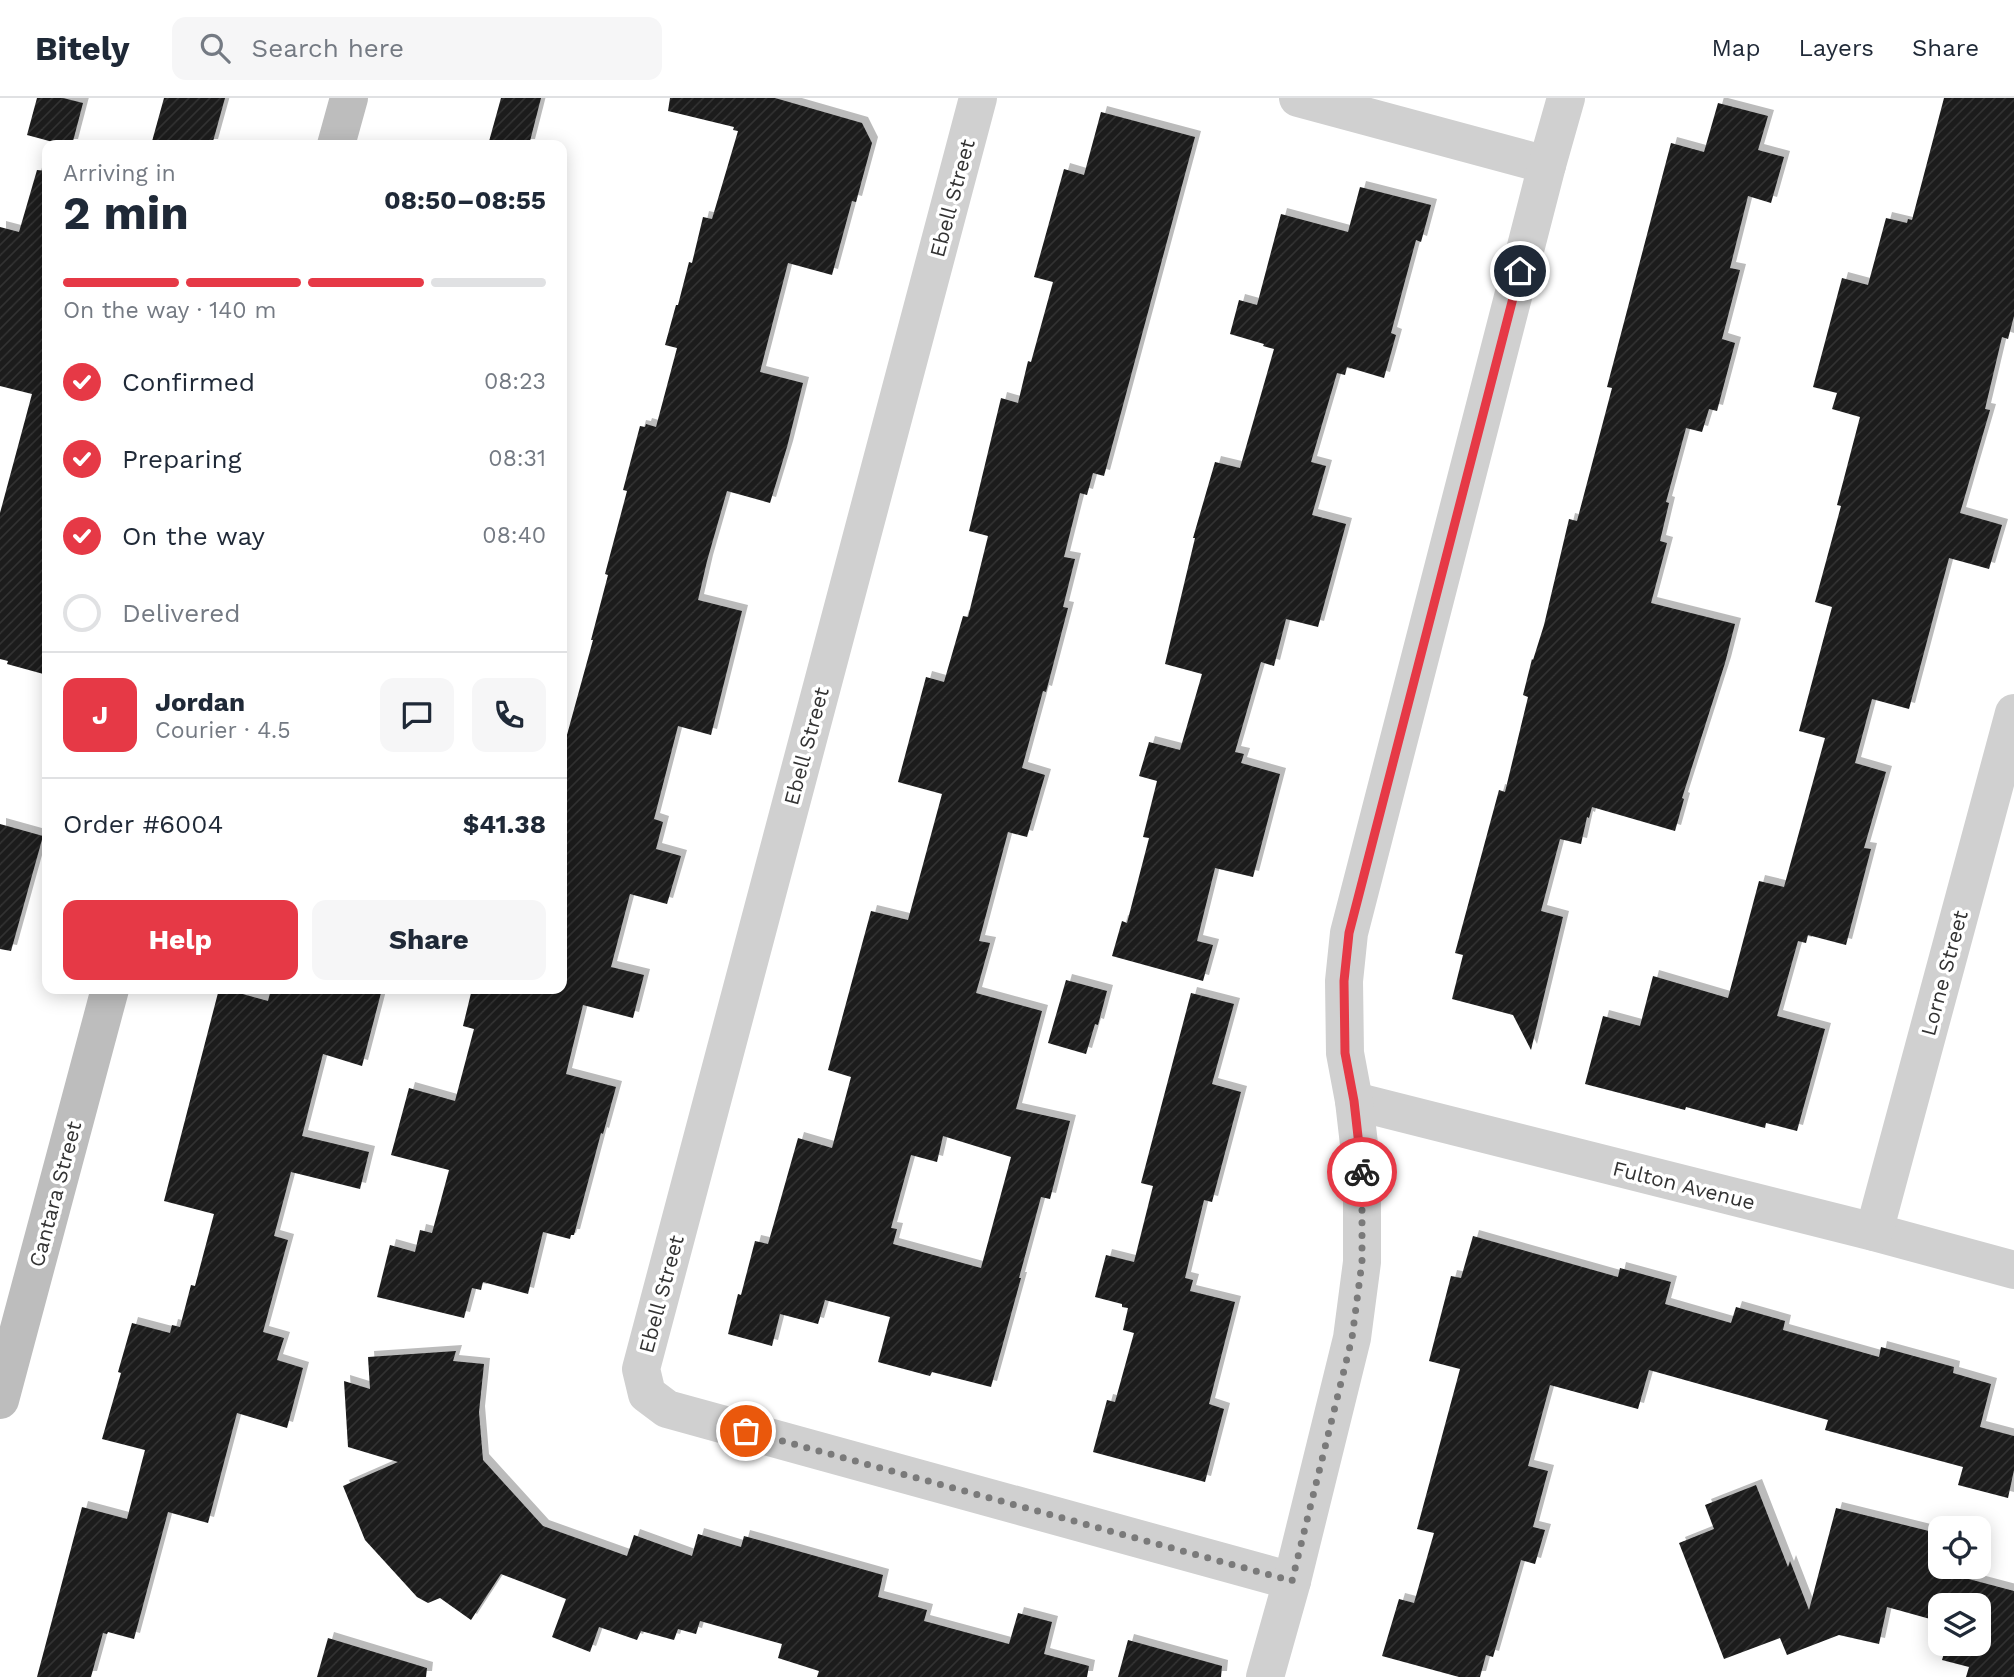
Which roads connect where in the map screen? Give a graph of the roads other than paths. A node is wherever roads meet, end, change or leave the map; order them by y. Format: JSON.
{"nodes":[{"id":1,"x":349,"y":98,"type":"edge"},
{"id":2,"x":978,"y":98,"type":"edge"},
{"id":3,"x":1298,"y":98,"type":"edge"},
{"id":4,"x":1566,"y":98,"type":"edge"},
{"id":5,"x":337,"y":140,"type":"edge"},
{"id":6,"x":1547,"y":165,"type":"junction"},
{"id":7,"x":2014,"y":713,"type":"edge"},
{"id":8,"x":109,"y":994,"type":"edge"},
{"id":9,"x":1354,"y":1101,"type":"junction"},
{"id":10,"x":1874,"y":1232,"type":"junction"},
{"id":11,"x":2014,"y":1270,"type":"edge"},
{"id":12,"x":0,"y":1400,"type":"edge"},
{"id":13,"x":1292,"y":1581,"type":"junction"},
{"id":14,"x":1265,"y":1677,"type":"edge"}],
"edges":[{"from":1,"to":5,"type":"street"},
{"from":2,"to":13,"type":"street","name":"Ebell Street"},
{"from":3,"to":6,"type":"street"},
{"from":4,"to":6,"type":"street"},
{"from":6,"to":9,"type":"street"},
{"from":7,"to":10,"type":"street","name":"Lorne Street"},
{"from":8,"to":12,"type":"street","name":"Cantara Street"},
{"from":9,"to":10,"type":"street","name":"Fulton Avenue"},
{"from":9,"to":13,"type":"street"},
{"from":10,"to":11,"type":"street","name":"Fulton Avenue"},
{"from":13,"to":14,"type":"street"}]}
